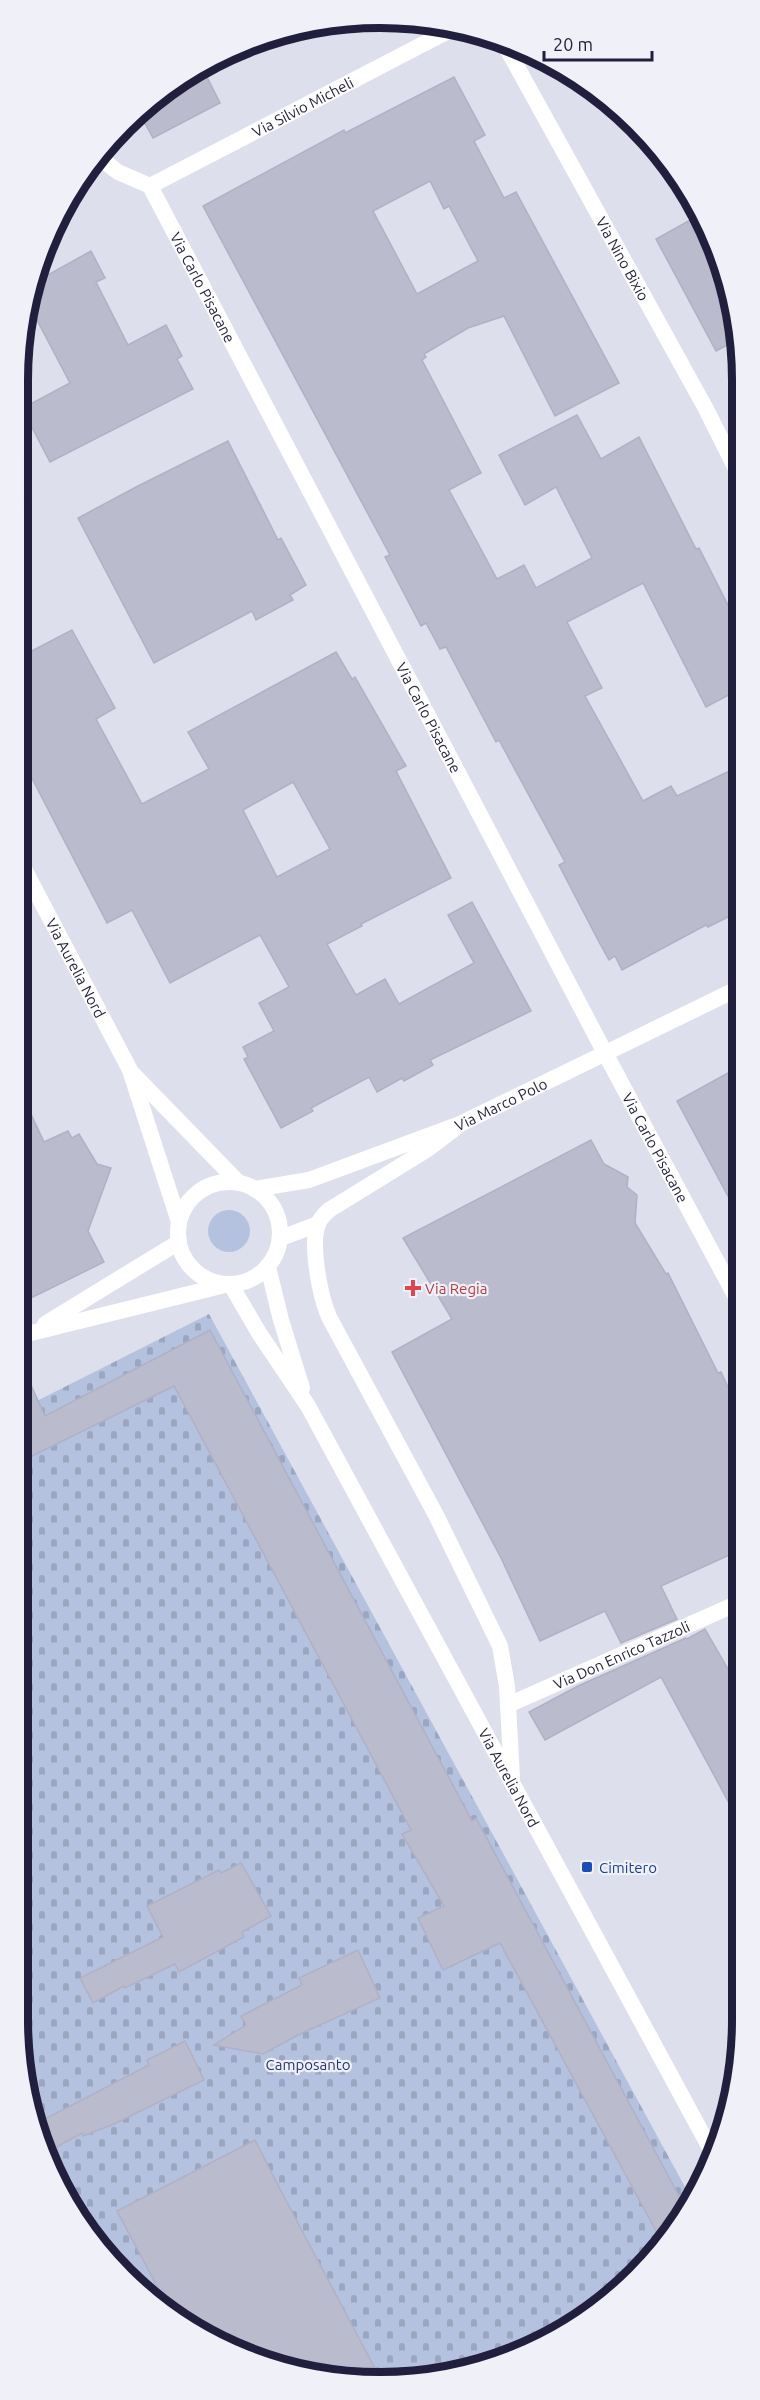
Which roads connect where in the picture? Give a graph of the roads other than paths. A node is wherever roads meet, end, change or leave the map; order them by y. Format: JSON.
{"nodes":[{"id":1,"x":442,"y":34,"type":"edge"},
{"id":2,"x":509,"y":53,"type":"edge"},
{"id":3,"x":105,"y":162,"type":"edge"},
{"id":4,"x":150,"y":186,"type":"junction"},
{"id":5,"x":732,"y":461,"type":"edge"},
{"id":6,"x":28,"y":876,"type":"edge"},
{"id":7,"x":732,"y":991,"type":"edge"},
{"id":8,"x":605,"y":1053,"type":"junction"},
{"id":9,"x":130,"y":1070,"type":"junction"},
{"id":10,"x":460,"y":1124,"type":"junction"},
{"id":11,"x":247,"y":1186,"type":"junction"},
{"id":12,"x":179,"y":1222,"type":"junction"},
{"id":13,"x":318,"y":1224,"type":"junction"},
{"id":14,"x":281,"y":1238,"type":"junction"},
{"id":15,"x":179,"y":1242,"type":"junction"},
{"id":16,"x":268,"y":1267,"type":"junction"},
{"id":17,"x":228,"y":1285,"type":"junction"},
{"id":18,"x":732,"y":1290,"type":"edge"},
{"id":19,"x":28,"y":1334,"type":"edge"},
{"id":20,"x":28,"y":1335,"type":"edge"},
{"id":21,"x":308,"y":1406,"type":"junction"},
{"id":22,"x":732,"y":1606,"type":"edge"},
{"id":23,"x":508,"y":1705,"type":"junction"},
{"id":24,"x":512,"y":1779,"type":"junction"},
{"id":25,"x":709,"y":2145,"type":"edge"}],
"edges":[{"from":1,"to":4,"type":"street","name":"Via Silvio Micheli"},
{"from":2,"to":5,"type":"street","name":"Via Nino Bixio"},
{"from":3,"to":4,"type":"street"},
{"from":4,"to":8,"type":"street","name":"Via Carlo Pisacane"},
{"from":6,"to":9,"type":"street","name":"Via Aurelia Nord"},
{"from":7,"to":8,"type":"street","name":"Via Marco Polo"},
{"from":8,"to":10,"type":"street","name":"Via Marco Polo"},
{"from":8,"to":18,"type":"street","name":"Via Carlo Pisacane"},
{"from":9,"to":11,"type":"street","name":"Via Aurelia Nord"},
{"from":9,"to":12,"type":"street","name":"Via Aurelia Nord"},
{"from":10,"to":11,"type":"street","name":"Via Marco Polo"},
{"from":10,"to":13,"type":"street"},
{"from":11,"to":12,"type":"street"},
{"from":11,"to":14,"type":"street"},
{"from":12,"to":15,"type":"street"},
{"from":13,"to":14,"type":"street"},
{"from":13,"to":23,"type":"street"},
{"from":14,"to":16,"type":"street"},
{"from":15,"to":17,"type":"street"},
{"from":15,"to":19,"type":"street"},
{"from":16,"to":17,"type":"street"},
{"from":16,"to":21,"type":"street","name":"Via Aurelia Nord"},
{"from":17,"to":20,"type":"street"},
{"from":17,"to":21,"type":"street","name":"Via Aurelia Nord"},
{"from":21,"to":24,"type":"street","name":"Via Aurelia Nord"},
{"from":22,"to":23,"type":"street","name":"Via Don Enrico Tazzoli"},
{"from":23,"to":24,"type":"street"},
{"from":24,"to":25,"type":"street","name":"Via Aurelia Nord"}]}
